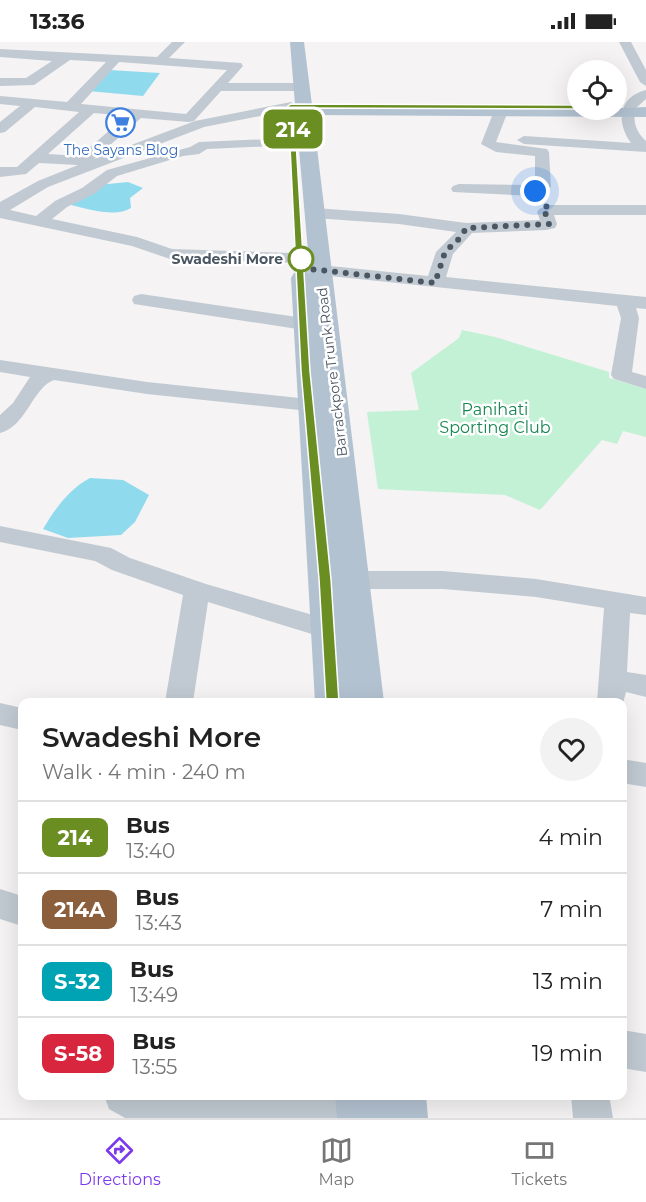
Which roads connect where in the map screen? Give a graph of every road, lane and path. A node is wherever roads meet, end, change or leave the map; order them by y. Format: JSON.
{"nodes":[{"id":1,"x":287,"y":42,"type":"edge"},
{"id":2,"x":297,"y":42,"type":"edge"},
{"id":3,"x":625,"y":42,"type":"edge"},
{"id":4,"x":112,"y":43,"type":"edge"},
{"id":5,"x":175,"y":45,"type":"edge"},
{"id":6,"x":0,"y":53,"type":"edge"},
{"id":7,"x":98,"y":56,"type":"junction"},
{"id":8,"x":65,"y":58,"type":"junction"},
{"id":9,"x":116,"y":58,"type":"junction"},
{"id":10,"x":160,"y":61,"type":"junction"},
{"id":11,"x":189,"y":64,"type":"junction"},
{"id":12,"x":11,"y":69,"type":"dead end"},
{"id":13,"x":45,"y":72,"type":"junction"},
{"id":14,"x":0,"y":82,"type":"edge"},
{"id":15,"x":646,"y":82,"type":"edge"},
{"id":16,"x":21,"y":83,"type":"junction"},
{"id":17,"x":218,"y":87,"type":"junction"},
{"id":18,"x":646,"y":94,"type":"edge"},
{"id":19,"x":1,"y":100,"type":"edge"},
{"id":20,"x":295,"y":102,"type":"junction"},
{"id":21,"x":32,"y":104,"type":"junction"},
{"id":22,"x":70,"y":107,"type":"junction"},
{"id":23,"x":567,"y":107,"type":"edge"},
{"id":24,"x":634,"y":109,"type":"edge"},
{"id":25,"x":89,"y":110,"type":"junction"},
{"id":26,"x":501,"y":111,"type":"junction"},
{"id":27,"x":137,"y":114,"type":"junction"},
{"id":28,"x":0,"y":129,"type":"edge"},
{"id":29,"x":490,"y":138,"type":"junction"},
{"id":30,"x":293,"y":142,"type":"junction"},
{"id":31,"x":646,"y":148,"type":"edge"},
{"id":32,"x":35,"y":158,"type":"junction"},
{"id":33,"x":0,"y":171,"type":"edge"},
{"id":34,"x":459,"y":189,"type":"dead end"},
{"id":35,"x":535,"y":191,"type":"junction"},
{"id":36,"x":0,"y":194,"type":"edge"},
{"id":37,"x":20,"y":196,"type":"junction"},
{"id":38,"x":549,"y":210,"type":"junction"},
{"id":39,"x":646,"y":210,"type":"edge"},
{"id":40,"x":0,"y":211,"type":"edge"},
{"id":41,"x":314,"y":213,"type":"junction"},
{"id":42,"x":40,"y":221,"type":"junction"},
{"id":43,"x":466,"y":228,"type":"junction"},
{"id":44,"x":311,"y":264,"type":"junction"},
{"id":45,"x":435,"y":283,"type":"junction"},
{"id":46,"x":141,"y":300,"type":"dead end"},
{"id":47,"x":624,"y":302,"type":"junction"},
{"id":48,"x":646,"y":303,"type":"edge"},
{"id":49,"x":304,"y":324,"type":"junction"},
{"id":50,"x":0,"y":366,"type":"edge"},
{"id":51,"x":46,"y":374,"type":"junction"},
{"id":52,"x":646,"y":383,"type":"edge"},
{"id":53,"x":309,"y":405,"type":"junction"},
{"id":54,"x":0,"y":427,"type":"edge"},
{"id":55,"x":0,"y":534,"type":"edge"},
{"id":56,"x":355,"y":580,"type":"junction"},
{"id":57,"x":197,"y":590,"type":"junction"},
{"id":58,"x":618,"y":601,"type":"junction"},
{"id":59,"x":646,"y":606,"type":"edge"},
{"id":60,"x":328,"y":629,"type":"junction"},
{"id":61,"x":646,"y":686,"type":"edge"},
{"id":62,"x":612,"y":691,"type":"edge"},
{"id":63,"x":180,"y":698,"type":"edge"},
{"id":64,"x":333,"y":698,"type":"edge"},
{"id":65,"x":366,"y":698,"type":"edge"},
{"id":66,"x":0,"y":714,"type":"edge"},
{"id":67,"x":18,"y":718,"type":"edge"},
{"id":68,"x":627,"y":772,"type":"edge"},
{"id":69,"x":646,"y":775,"type":"edge"},
{"id":70,"x":0,"y":904,"type":"edge"},
{"id":71,"x":18,"y":910,"type":"edge"},
{"id":72,"x":627,"y":1050,"type":"edge"},
{"id":73,"x":646,"y":1053,"type":"edge"},
{"id":74,"x":158,"y":1100,"type":"edge"},
{"id":75,"x":360,"y":1100,"type":"edge"},
{"id":76,"x":402,"y":1100,"type":"edge"},
{"id":77,"x":590,"y":1100,"type":"edge"},
{"id":78,"x":335,"y":1118,"type":"edge"},
{"id":79,"x":361,"y":1118,"type":"edge"},
{"id":80,"x":404,"y":1118,"type":"edge"},
{"id":81,"x":592,"y":1118,"type":"edge"}],
"edges":[{"from":1,"to":20,"type":"main road","name":"Barrackpore Trunk Road"},
{"from":2,"to":20,"type":"main road","name":"Barrackpore Trunk Road"},
{"from":3,"to":15,"type":"street"},
{"from":4,"to":7,"type":"street"},
{"from":5,"to":10,"type":"street"},
{"from":5,"to":11,"type":"street"},
{"from":6,"to":8,"type":"street"},
{"from":7,"to":8,"type":"street"},
{"from":7,"to":9,"type":"street"},
{"from":8,"to":13,"type":"street"},
{"from":9,"to":10,"type":"street"},
{"from":9,"to":22,"type":"street"},
{"from":10,"to":11,"type":"street"},
{"from":11,"to":17,"type":"street"},
{"from":12,"to":13,"type":"street"},
{"from":13,"to":16,"type":"street"},
{"from":14,"to":16,"type":"street"},
{"from":16,"to":19,"type":"street"},
{"from":17,"to":20,"type":"street"},
{"from":17,"to":27,"type":"street"},
{"from":18,"to":24,"type":"street"},
{"from":19,"to":21,"type":"street"},
{"from":20,"to":23,"type":"main road"},
{"from":20,"to":26,"type":"main road"},
{"from":20,"to":30,"type":"main road","name":"Barrackpore Trunk Road"},
{"from":20,"to":37,"type":"street"},
{"from":20,"to":41,"type":"main road","name":"Barrackpore Trunk Road"},
{"from":21,"to":22,"type":"street"},
{"from":21,"to":28,"type":"street"},
{"from":22,"to":25,"type":"street"},
{"from":24,"to":26,"type":"main road"},
{"from":24,"to":31,"type":"street"},
{"from":25,"to":27,"type":"street"},
{"from":25,"to":32,"type":"street"},
{"from":26,"to":29,"type":"street"},
{"from":27,"to":32,"type":"street"},
{"from":29,"to":31,"type":"street"},
{"from":29,"to":35,"type":"street"},
{"from":30,"to":42,"type":"street"},
{"from":30,"to":44,"type":"main road","name":"Barrackpore Trunk Road"},
{"from":32,"to":33,"type":"street"},
{"from":34,"to":35,"type":"street"},
{"from":35,"to":38,"type":"street"},
{"from":36,"to":37,"type":"street"},
{"from":37,"to":40,"type":"street"},
{"from":38,"to":39,"type":"street"},
{"from":38,"to":43,"type":"street"},
{"from":40,"to":42,"type":"street"},
{"from":41,"to":43,"type":"street"},
{"from":41,"to":44,"type":"main road","name":"Barrackpore Trunk Road"},
{"from":42,"to":44,"type":"street"},
{"from":43,"to":45,"type":"street"},
{"from":44,"to":45,"type":"street"},
{"from":44,"to":49,"type":"main road","name":"Barrackpore Trunk Road"},
{"from":44,"to":56,"type":"main road","name":"Barrackpore Trunk Road"},
{"from":45,"to":47,"type":"street"},
{"from":46,"to":49,"type":"street"},
{"from":47,"to":48,"type":"street"},
{"from":47,"to":52,"type":"street"},
{"from":49,"to":53,"type":"main road","name":"Barrackpore Trunk Road"},
{"from":50,"to":51,"type":"street"},
{"from":51,"to":53,"type":"street"},
{"from":51,"to":54,"type":"street"},
{"from":53,"to":60,"type":"main road","name":"Barrackpore Trunk Road"},
{"from":55,"to":57,"type":"street"},
{"from":56,"to":58,"type":"street"},
{"from":56,"to":65,"type":"main road","name":"Barrackpore Trunk Road"},
{"from":57,"to":60,"type":"street"},
{"from":57,"to":63,"type":"street"},
{"from":58,"to":59,"type":"street"},
{"from":58,"to":62,"type":"street"},
{"from":60,"to":64,"type":"main road","name":"Barrackpore Trunk Road"},
{"from":61,"to":62,"type":"street"},
{"from":66,"to":67,"type":"street"},
{"from":68,"to":69,"type":"street"},
{"from":70,"to":71,"type":"street"},
{"from":72,"to":73,"type":"street"},
{"from":74,"to":78,"type":"street"},
{"from":75,"to":79,"type":"main road"},
{"from":76,"to":80,"type":"main road"},
{"from":77,"to":81,"type":"street"}]}
